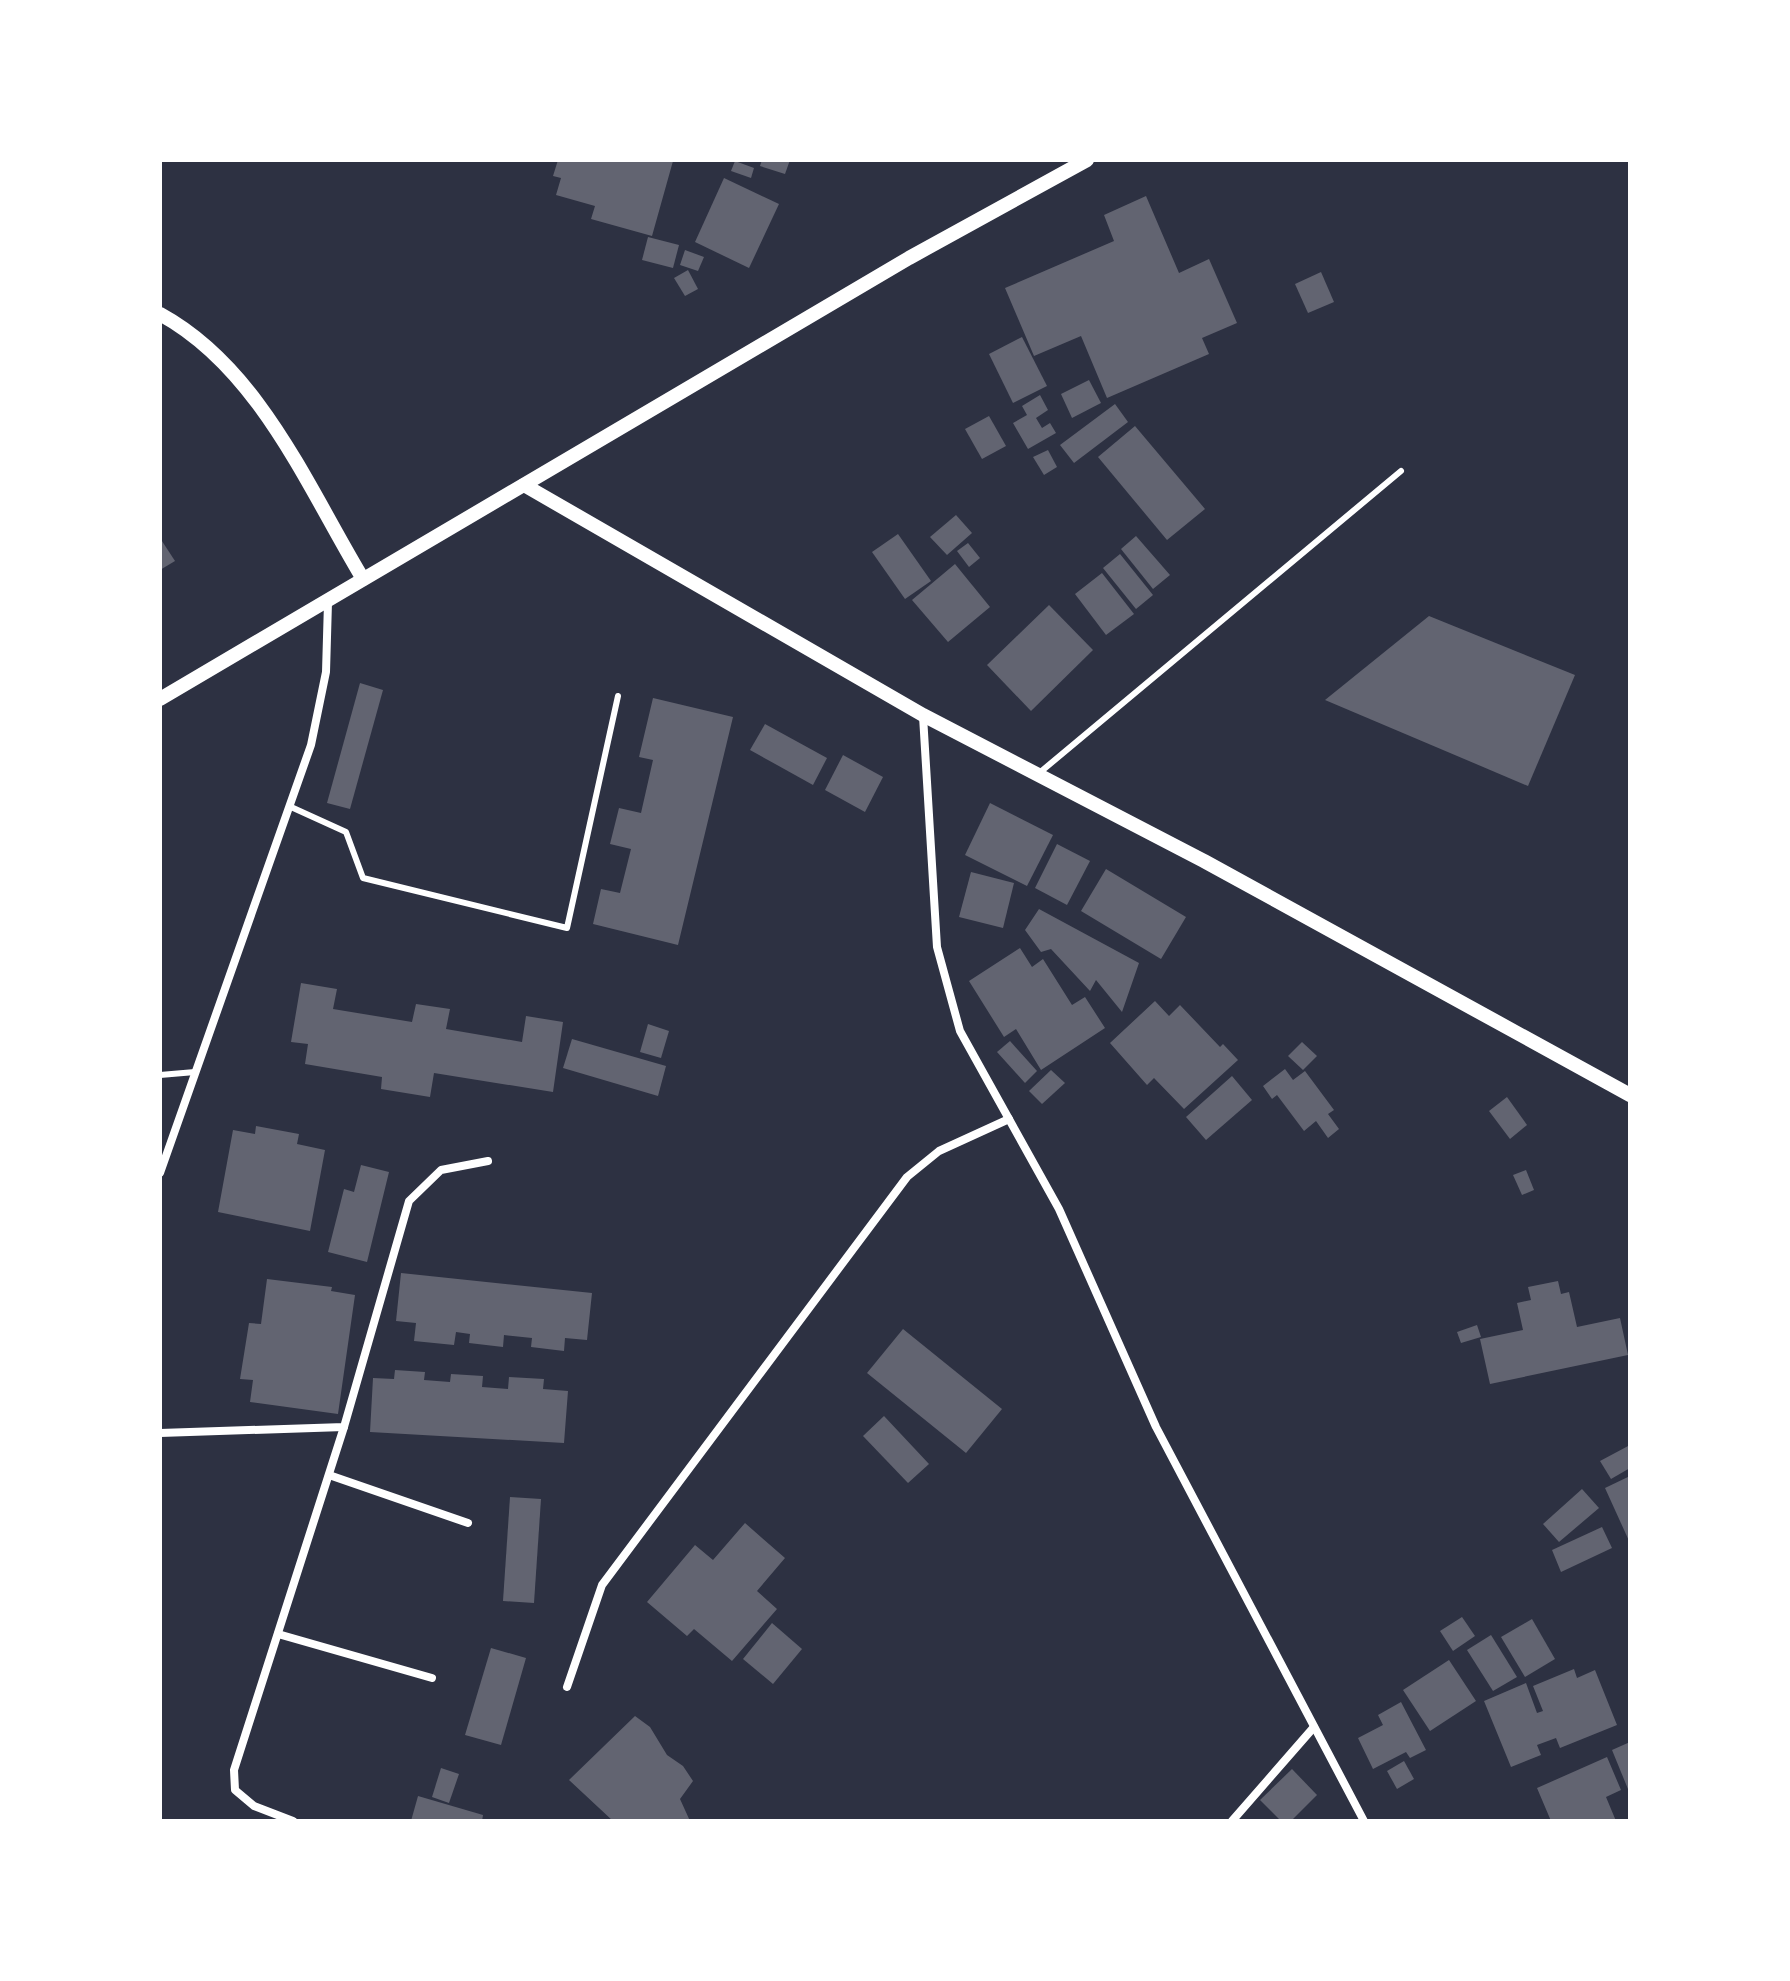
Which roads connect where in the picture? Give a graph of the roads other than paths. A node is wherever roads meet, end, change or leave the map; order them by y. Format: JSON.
{"nodes":[{"id":1,"x":1087,"y":160,"type":"edge"},
{"id":2,"x":160,"y":314,"type":"edge"},
{"id":3,"x":1401,"y":471,"type":"dead end"},
{"id":4,"x":524,"y":485,"type":"junction"},
{"id":5,"x":363,"y":579,"type":"junction"},
{"id":6,"x":328,"y":602,"type":"junction"},
{"id":7,"x":618,"y":696,"type":"dead end"},
{"id":8,"x":160,"y":699,"type":"edge"},
{"id":9,"x":923,"y":715,"type":"junction"},
{"id":10,"x":1038,"y":774,"type":"junction"},
{"id":11,"x":291,"y":807,"type":"junction"},
{"id":12,"x":195,"y":1072,"type":"junction"},
{"id":13,"x":160,"y":1075,"type":"edge"},
{"id":14,"x":1630,"y":1095,"type":"edge"},
{"id":15,"x":1009,"y":1119,"type":"junction"},
{"id":16,"x":488,"y":1161,"type":"dead end"},
{"id":17,"x":160,"y":1173,"type":"edge"},
{"id":18,"x":344,"y":1427,"type":"junction"},
{"id":19,"x":160,"y":1433,"type":"edge"},
{"id":20,"x":329,"y":1475,"type":"junction"},
{"id":21,"x":468,"y":1523,"type":"dead end"},
{"id":22,"x":278,"y":1634,"type":"junction"},
{"id":23,"x":432,"y":1678,"type":"dead end"},
{"id":24,"x":567,"y":1687,"type":"dead end"},
{"id":25,"x":1314,"y":1727,"type":"junction"},
{"id":26,"x":293,"y":1821,"type":"edge"},
{"id":27,"x":1232,"y":1821,"type":"edge"},
{"id":28,"x":1364,"y":1821,"type":"edge"}],
"edges":[{"from":1,"to":4,"type":"street"},
{"from":2,"to":5,"type":"street"},
{"from":3,"to":10,"type":"lane"},
{"from":4,"to":5,"type":"street"},
{"from":4,"to":9,"type":"street"},
{"from":5,"to":6,"type":"street"},
{"from":6,"to":8,"type":"street"},
{"from":6,"to":11,"type":"street"},
{"from":7,"to":11,"type":"lane"},
{"from":9,"to":10,"type":"street"},
{"from":9,"to":15,"type":"street"},
{"from":10,"to":14,"type":"street"},
{"from":11,"to":12,"type":"street"},
{"from":12,"to":13,"type":"lane"},
{"from":12,"to":17,"type":"street"},
{"from":15,"to":24,"type":"street"},
{"from":15,"to":25,"type":"street"},
{"from":16,"to":18,"type":"street"},
{"from":18,"to":19,"type":"street"},
{"from":18,"to":20,"type":"street"},
{"from":20,"to":21,"type":"street"},
{"from":20,"to":22,"type":"street"},
{"from":22,"to":23,"type":"street"},
{"from":22,"to":26,"type":"street"},
{"from":25,"to":27,"type":"street"},
{"from":25,"to":28,"type":"street"}]}
